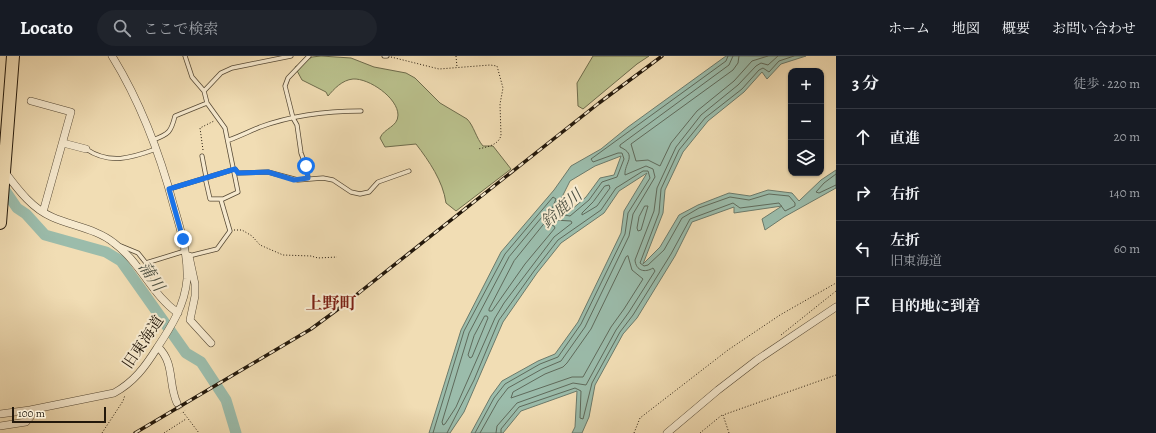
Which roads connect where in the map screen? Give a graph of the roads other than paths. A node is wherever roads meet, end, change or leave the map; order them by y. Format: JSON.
{"nodes":[{"id":1,"x":5,"y":56,"type":"edge"},
{"id":2,"x":13,"y":56,"type":"edge"},
{"id":3,"x":112,"y":56,"type":"edge"},
{"id":4,"x":185,"y":56,"type":"edge"},
{"id":5,"x":292,"y":56,"type":"edge"},
{"id":6,"x":309,"y":56,"type":"edge"},
{"id":7,"x":384,"y":56,"type":"edge"},
{"id":8,"x":387,"y":56,"type":"edge"},
{"id":9,"x":204,"y":91,"type":"junction"},
{"id":10,"x":31,"y":100,"type":"dead end"},
{"id":11,"x":207,"y":103,"type":"junction"},
{"id":12,"x":361,"y":111,"type":"dead end"},
{"id":13,"x":0,"y":115,"type":"edge"},
{"id":14,"x":293,"y":118,"type":"junction"},
{"id":15,"x":153,"y":140,"type":"junction"},
{"id":16,"x":229,"y":140,"type":"junction"},
{"id":17,"x":63,"y":143,"type":"junction"},
{"id":18,"x":86,"y":149,"type":"joint"},
{"id":19,"x":156,"y":149,"type":"junction"},
{"id":20,"x":202,"y":156,"type":"dead end"},
{"id":21,"x":235,"y":169,"type":"junction"},
{"id":22,"x":4,"y":171,"type":"junction"},
{"id":23,"x":409,"y":171,"type":"dead end"},
{"id":24,"x":205,"y":177,"type":"junction"},
{"id":25,"x":308,"y":178,"type":"junction"},
{"id":26,"x":169,"y":189,"type":"junction"},
{"id":27,"x":224,"y":199,"type":"junction"},
{"id":28,"x":1,"y":208,"type":"edge"},
{"id":29,"x":43,"y":212,"type":"junction"},
{"id":30,"x":0,"y":223,"type":"edge"},
{"id":31,"x":115,"y":243,"type":"junction"},
{"id":32,"x":187,"y":254,"type":"junction"},
{"id":33,"x":836,"y":307,"type":"edge"},
{"id":34,"x":177,"y":315,"type":"junction"},
{"id":35,"x":211,"y":343,"type":"dead end"},
{"id":36,"x":158,"y":347,"type":"junction"},
{"id":37,"x":178,"y":403,"type":"tunnel mouth"},
{"id":38,"x":30,"y":410,"type":"junction"},
{"id":39,"x":0,"y":414,"type":"edge"},
{"id":40,"x":0,"y":426,"type":"edge"},
{"id":41,"x":667,"y":433,"type":"edge"}],
"edges":[{"from":1,"to":13,"type":"highway"},
{"from":2,"to":22,"type":"highway"},
{"from":3,"to":15,"type":"street","name":"旧東海道"},
{"from":4,"to":9,"type":"lane"},
{"from":5,"to":9,"type":"lane"},
{"from":6,"to":14,"type":"lane"},
{"from":7,"to":8,"type":"lane"},
{"from":9,"to":11,"type":"lane"},
{"from":10,"to":17,"type":"street"},
{"from":11,"to":15,"type":"lane"},
{"from":11,"to":16,"type":"lane"},
{"from":12,"to":14,"type":"lane"},
{"from":14,"to":16,"type":"lane"},
{"from":14,"to":25,"type":"lane"},
{"from":15,"to":19,"type":"street","name":"旧東海道"},
{"from":16,"to":21,"type":"lane"},
{"from":17,"to":18,"type":"street"},
{"from":17,"to":29,"type":"street"},
{"from":18,"to":19,"type":"lane"},
{"from":19,"to":26,"type":"street","name":"旧東海道"},
{"from":20,"to":24,"type":"lane"},
{"from":21,"to":24,"type":"lane"},
{"from":21,"to":25,"type":"lane"},
{"from":21,"to":27,"type":"lane"},
{"from":22,"to":28,"type":"highway"},
{"from":22,"to":29,"type":"street"},
{"from":23,"to":25,"type":"lane"},
{"from":24,"to":26,"type":"lane"},
{"from":24,"to":27,"type":"lane"},
{"from":26,"to":32,"type":"street","name":"旧東海道"},
{"from":27,"to":32,"type":"lane"},
{"from":28,"to":30,"type":"highway"},
{"from":29,"to":31,"type":"street"},
{"from":31,"to":32,"type":"lane"},
{"from":31,"to":34,"type":"street"},
{"from":32,"to":34,"type":"street","name":"旧東海道"},
{"from":32,"to":35,"type":"street"},
{"from":33,"to":41,"type":"street"},
{"from":34,"to":36,"type":"street","name":"旧東海道"},
{"from":36,"to":37,"type":"street"},
{"from":36,"to":38,"type":"street","name":"旧東海道"},
{"from":38,"to":39,"type":"street"},
{"from":38,"to":40,"type":"street"}]}
